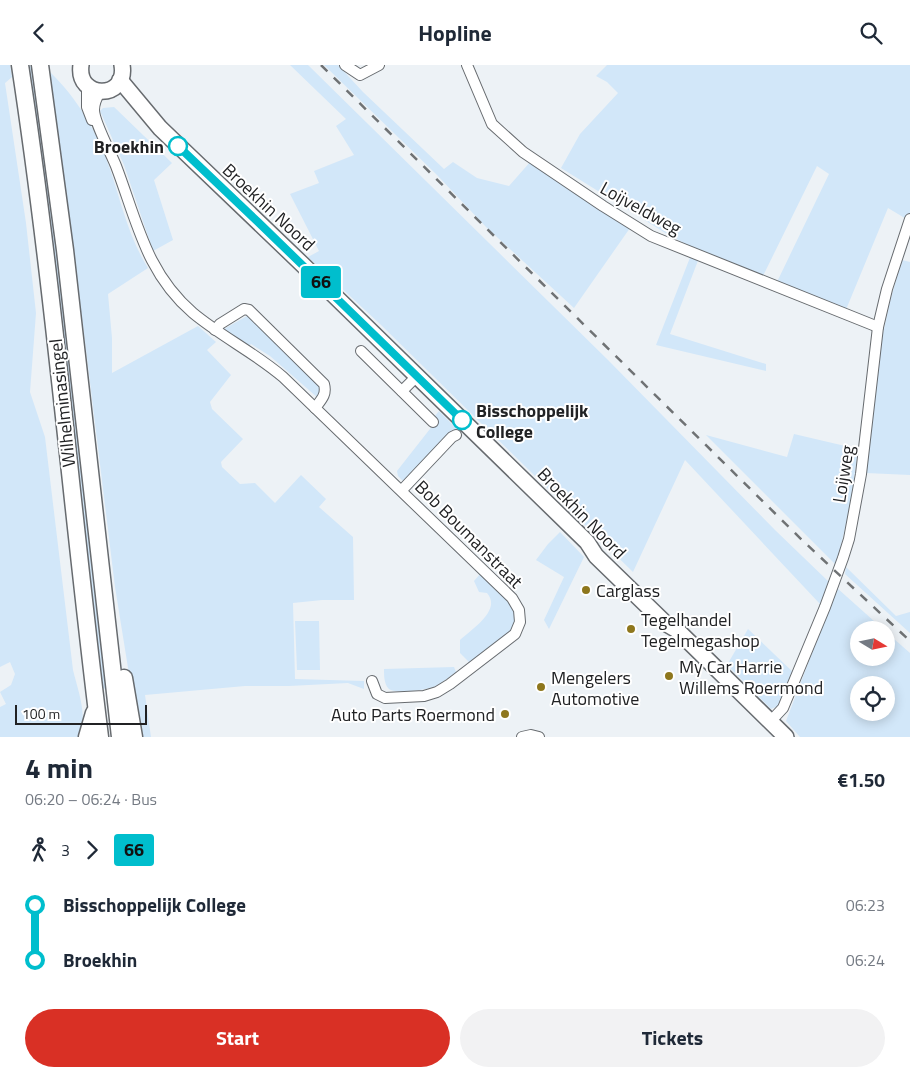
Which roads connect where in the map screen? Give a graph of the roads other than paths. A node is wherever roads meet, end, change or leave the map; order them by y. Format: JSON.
{"nodes":[{"id":1,"x":20,"y":65,"type":"edge"},
{"id":2,"x":81,"y":65,"type":"edge"},
{"id":3,"x":346,"y":65,"type":"edge"},
{"id":4,"x":379,"y":65,"type":"edge"},
{"id":5,"x":467,"y":65,"type":"edge"},
{"id":6,"x":42,"y":72,"type":"edge"},
{"id":7,"x":121,"y":72,"type":"edge"},
{"id":8,"x":98,"y":89,"type":"junction"},
{"id":9,"x":100,"y":128,"type":"junction"},
{"id":10,"x":160,"y":128,"type":"junction"},
{"id":11,"x":910,"y":219,"type":"edge"},
{"id":12,"x":878,"y":327,"type":"junction"},
{"id":13,"x":215,"y":330,"type":"junction"},
{"id":14,"x":361,"y":351,"type":"dead end"},
{"id":15,"x":417,"y":376,"type":"junction"},
{"id":16,"x":402,"y":391,"type":"junction"},
{"id":17,"x":315,"y":408,"type":"junction"},
{"id":18,"x":433,"y":422,"type":"dead end"},
{"id":19,"x":456,"y":435,"type":"dead end"},
{"id":20,"x":402,"y":490,"type":"junction"},
{"id":21,"x":103,"y":592,"type":"junction"},
{"id":22,"x":372,"y":681,"type":"dead end"},
{"id":23,"x":96,"y":703,"type":"junction"},
{"id":24,"x":770,"y":722,"type":"junction"},
{"id":25,"x":87,"y":737,"type":"edge"},
{"id":26,"x":100,"y":737,"type":"edge"},
{"id":27,"x":120,"y":737,"type":"edge"},
{"id":28,"x":134,"y":737,"type":"edge"},
{"id":29,"x":522,"y":737,"type":"edge"},
{"id":30,"x":539,"y":737,"type":"edge"},
{"id":31,"x":786,"y":737,"type":"edge"}],
"edges":[{"from":1,"to":23,"type":"main road","name":"Wilhelminasingel"},
{"from":2,"to":8,"type":"street"},
{"from":3,"to":4,"type":"street"},
{"from":5,"to":12,"type":"street","name":"Loijveldweg"},
{"from":6,"to":21,"type":"main road","name":"Wilhelminasingel"},
{"from":7,"to":8,"type":"street"},
{"from":7,"to":10,"type":"street","name":"Broekhin Noord"},
{"from":8,"to":9,"type":"street","name":"Bob Boumanstraat"},
{"from":8,"to":9,"type":"street","name":"Bob Boumanstraat"},
{"from":8,"to":10,"type":"street","name":"Broekhin Noord"},
{"from":9,"to":13,"type":"street","name":"Bob Boumanstraat"},
{"from":10,"to":15,"type":"street","name":"Broekhin Noord"},
{"from":11,"to":12,"type":"street","name":"Loijweg"},
{"from":12,"to":24,"type":"street","name":"Loijweg"},
{"from":13,"to":17,"type":"street","name":"Bob Boumanstraat"},
{"from":13,"to":17,"type":"street"},
{"from":14,"to":16,"type":"street"},
{"from":15,"to":16,"type":"street"},
{"from":15,"to":24,"type":"street","name":"Broekhin Noord"},
{"from":16,"to":18,"type":"street"},
{"from":17,"to":20,"type":"street","name":"Bob Boumanstraat"},
{"from":19,"to":20,"type":"street"},
{"from":20,"to":22,"type":"street","name":"Bob Boumanstraat"},
{"from":21,"to":27,"type":"main road","name":"Wilhelminasingel"},
{"from":21,"to":28,"type":"main road"},
{"from":23,"to":25,"type":"main road"},
{"from":23,"to":26,"type":"main road","name":"Wilhelminasingel"},
{"from":24,"to":31,"type":"street","name":"Broekhin Noord"},
{"from":29,"to":30,"type":"street"}]}
